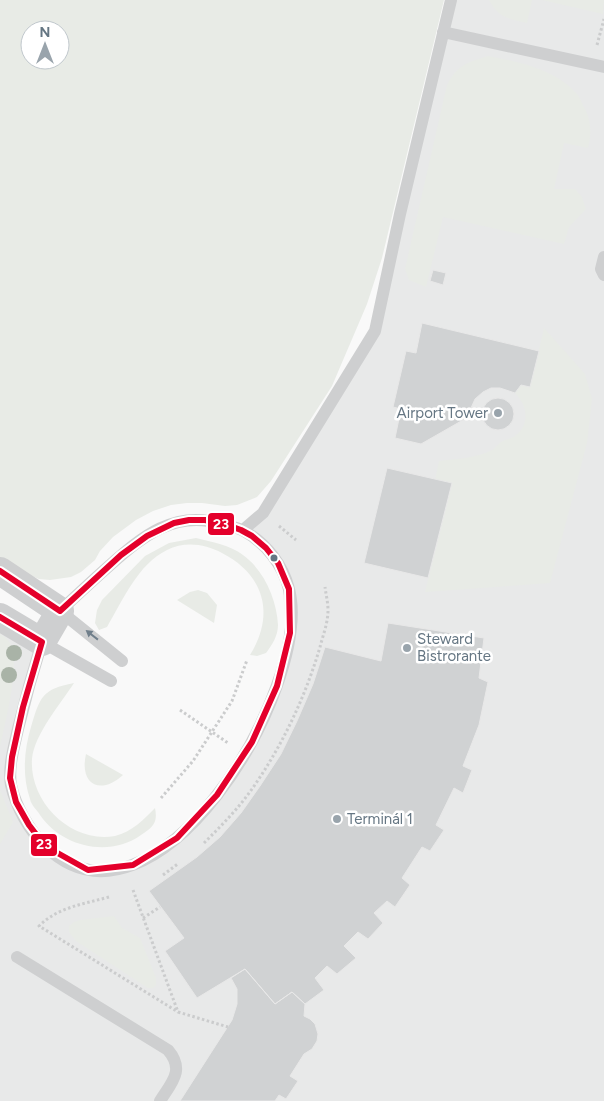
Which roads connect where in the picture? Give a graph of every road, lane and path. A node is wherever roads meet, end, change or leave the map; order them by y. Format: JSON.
{"nodes":[{"id":1,"x":451,"y":0,"type":"edge"},
{"id":2,"x":604,"y":18,"type":"edge"},
{"id":3,"x":443,"y":32,"type":"junction"},
{"id":4,"x":600,"y":67,"type":"edge"},
{"id":5,"x":604,"y":257,"type":"edge"},
{"id":6,"x":604,"y":275,"type":"edge"},
{"id":7,"x":243,"y":530,"type":"junction"},
{"id":8,"x":0,"y":571,"type":"edge"},
{"id":9,"x":60,"y":611,"type":"junction"},
{"id":10,"x":0,"y":617,"type":"edge"},
{"id":11,"x":42,"y":642,"type":"junction"},
{"id":12,"x":247,"y":660,"type":"dead end"},
{"id":13,"x":122,"y":661,"type":"dead end"},
{"id":14,"x":111,"y":681,"type":"dead end"},
{"id":15,"x":180,"y":710,"type":"dead end"},
{"id":16,"x":292,"y":719,"type":"dead end"},
{"id":17,"x":297,"y":721,"type":"dead end"},
{"id":18,"x":212,"y":732,"type":"junction"},
{"id":19,"x":245,"y":754,"type":"junction"},
{"id":20,"x":266,"y":768,"type":"dead end"},
{"id":21,"x":161,"y":798,"type":"dead end"},
{"id":22,"x":215,"y":832,"type":"dead end"},
{"id":23,"x":220,"y":837,"type":"dead end"},
{"id":24,"x":133,"y":890,"type":"dead end"},
{"id":25,"x":109,"y":897,"type":"dead end"},
{"id":26,"x":160,"y":907,"type":"dead end"},
{"id":27,"x":143,"y":918,"type":"junction"},
{"id":28,"x":17,"y":957,"type":"dead end"},
{"id":29,"x":178,"y":1012,"type":"junction"},
{"id":30,"x":228,"y":1027,"type":"dead end"},
{"id":31,"x":160,"y":1101,"type":"edge"}],
"edges":[{"from":1,"to":3,"type":"lane"},
{"from":2,"to":4,"type":"path"},
{"from":3,"to":4,"type":"lane"},
{"from":3,"to":7,"type":"lane"},
{"from":5,"to":6,"type":"lane"},
{"from":7,"to":9,"type":"lane"},
{"from":7,"to":19,"type":"lane"},
{"from":8,"to":9,"type":"street"},
{"from":9,"to":11,"type":"street"},
{"from":13,"to":9,"type":"lane","one_way":true},
{"from":10,"to":11,"type":"street"},
{"from":11,"to":14,"type":"lane"},
{"from":11,"to":19,"type":"lane"},
{"from":12,"to":18,"type":"path"},
{"from":15,"to":18,"type":"path"},
{"from":16,"to":17,"type":"path"},
{"from":18,"to":19,"type":"path"},
{"from":18,"to":21,"type":"path"},
{"from":19,"to":20,"type":"path"},
{"from":22,"to":23,"type":"path"},
{"from":24,"to":27,"type":"path"},
{"from":25,"to":29,"type":"path"},
{"from":26,"to":27,"type":"path"},
{"from":27,"to":29,"type":"path"},
{"from":28,"to":31,"type":"lane"},
{"from":29,"to":30,"type":"path"}]}
